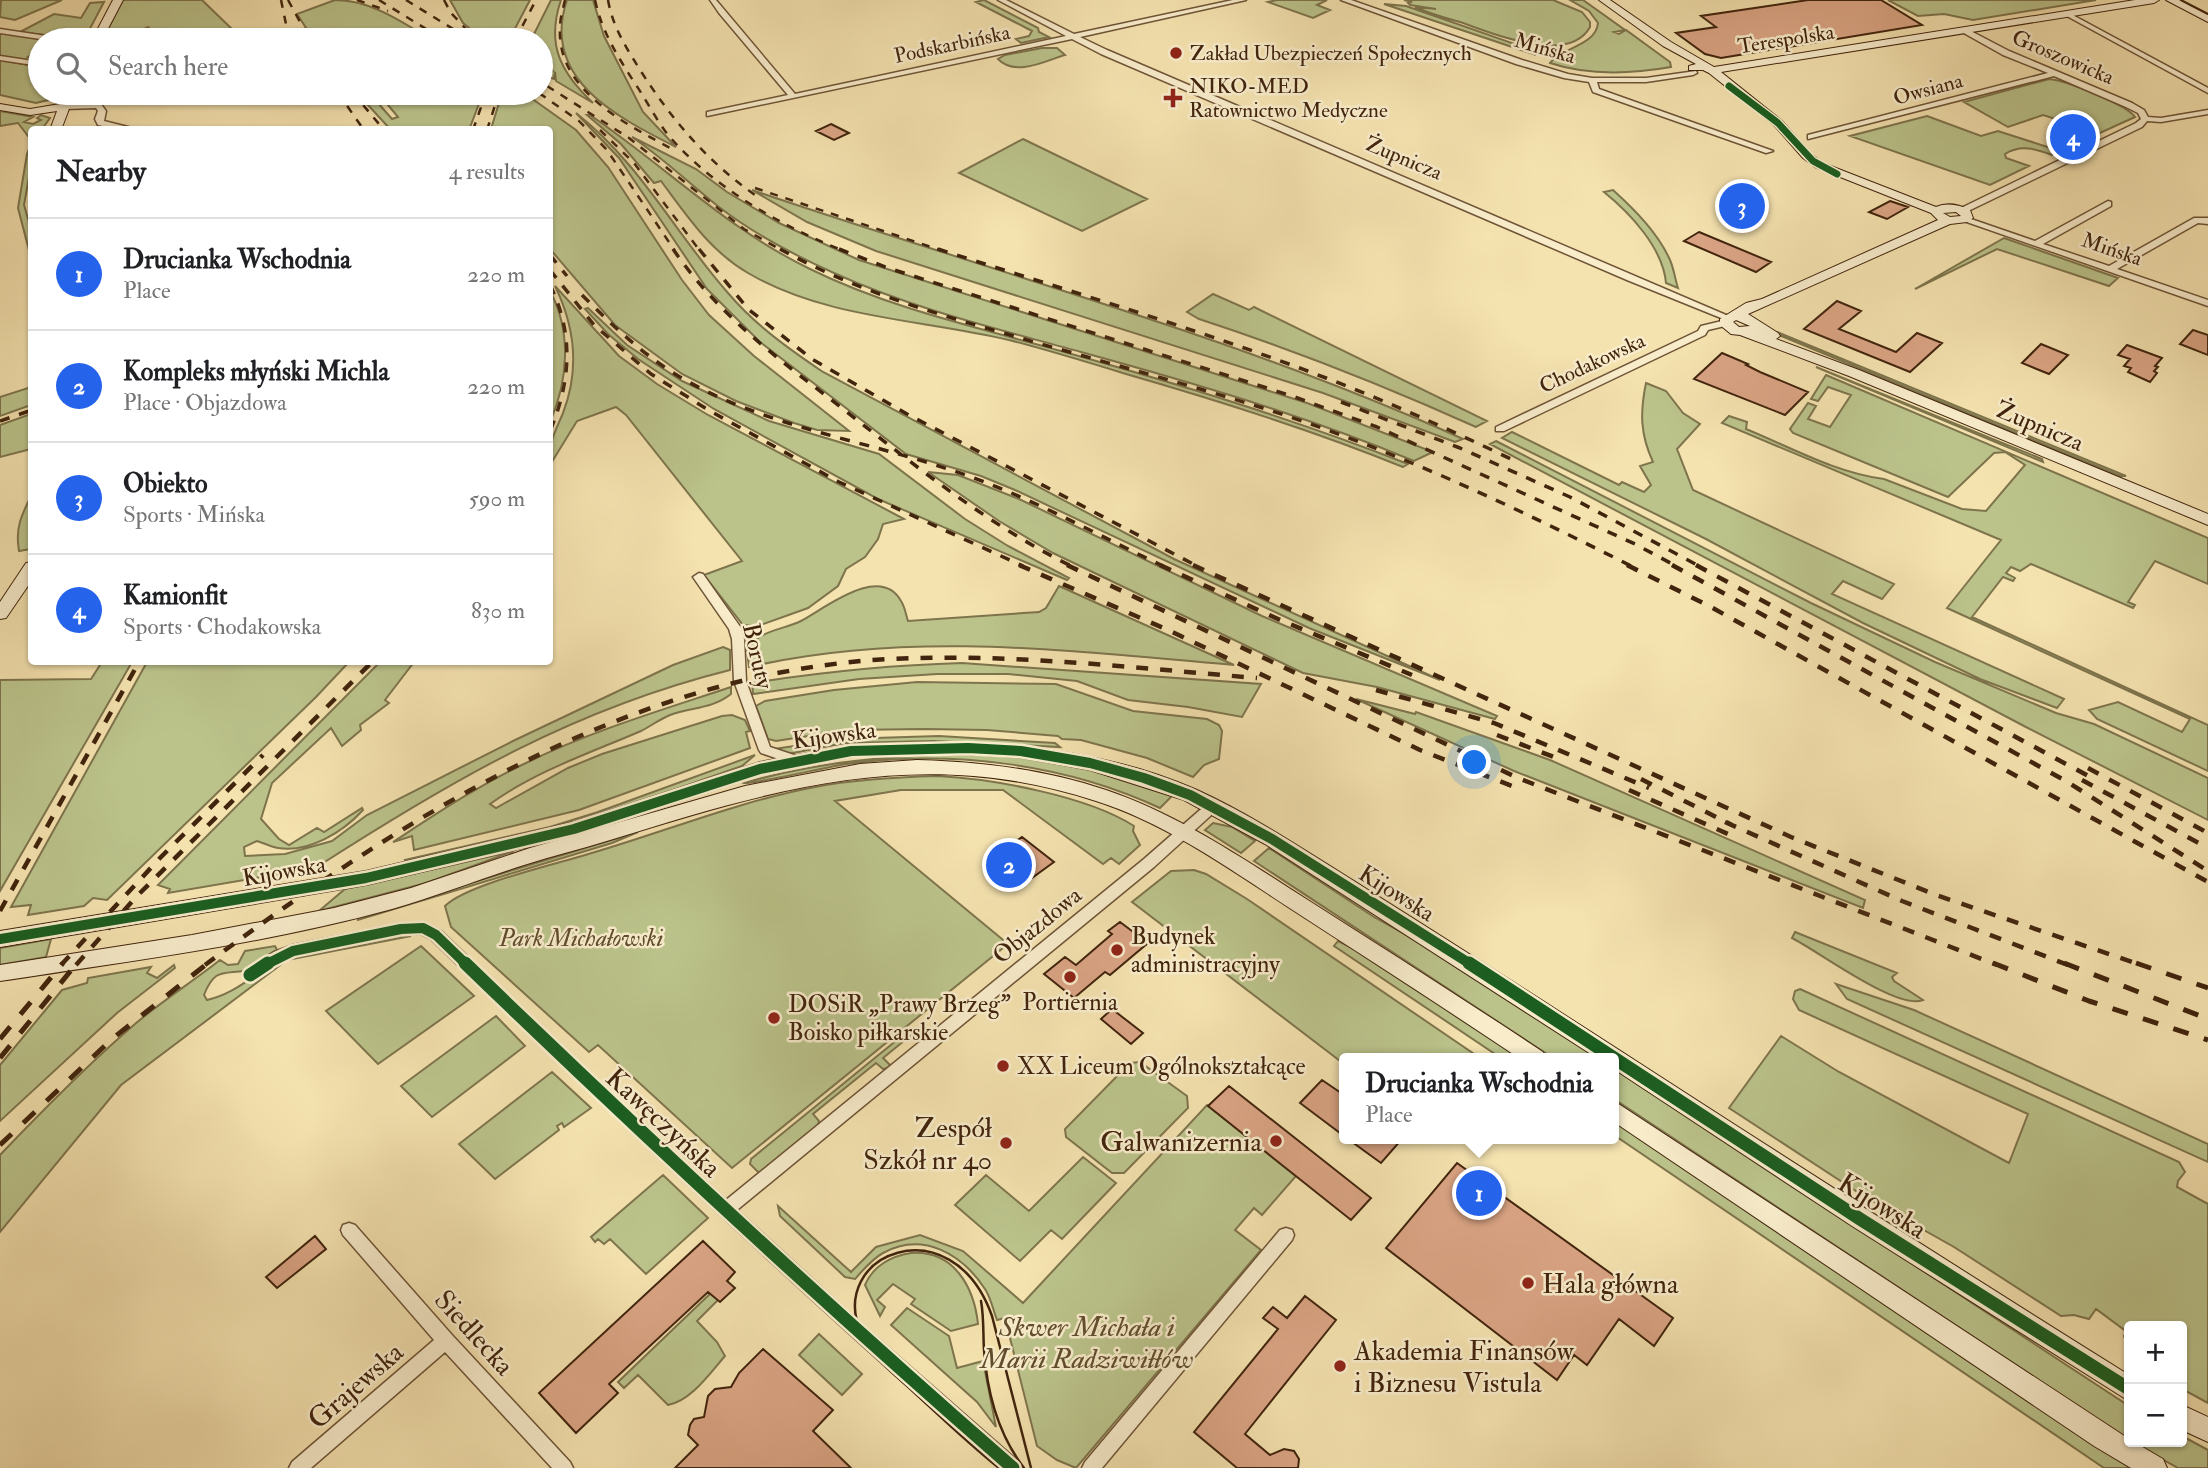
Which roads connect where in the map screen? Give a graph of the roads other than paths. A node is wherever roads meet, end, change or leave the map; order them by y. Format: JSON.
{"nodes":[{"id":1,"x":118,"y":0,"type":"edge"},
{"id":2,"x":713,"y":0,"type":"edge"},
{"id":3,"x":1001,"y":0,"type":"edge"},
{"id":4,"x":1243,"y":0,"type":"edge"},
{"id":5,"x":1343,"y":0,"type":"edge"},
{"id":6,"x":1604,"y":0,"type":"edge"},
{"id":7,"x":2154,"y":0,"type":"edge"},
{"id":8,"x":2171,"y":0,"type":"edge"},
{"id":9,"x":2195,"y":0,"type":"edge"},
{"id":10,"x":2208,"y":6,"type":"edge"},
{"id":11,"x":2067,"y":14,"type":"junction"},
{"id":12,"x":2208,"y":19,"type":"edge"},
{"id":13,"x":103,"y":28,"type":"edge"},
{"id":14,"x":1965,"y":30,"type":"junction"},
{"id":15,"x":0,"y":31,"type":"edge"},
{"id":16,"x":28,"y":35,"type":"edge"},
{"id":17,"x":1075,"y":37,"type":"junction"},
{"id":18,"x":0,"y":58,"type":"edge"},
{"id":19,"x":28,"y":62,"type":"edge"},
{"id":20,"x":1703,"y":69,"type":"junction"},
{"id":21,"x":2054,"y":74,"type":"junction"},
{"id":22,"x":1591,"y":80,"type":"junction"},
{"id":23,"x":2208,"y":91,"type":"edge"},
{"id":24,"x":793,"y":96,"type":"junction"},
{"id":25,"x":0,"y":105,"type":"edge"},
{"id":26,"x":64,"y":107,"type":"junction"},
{"id":27,"x":2208,"y":112,"type":"edge"},
{"id":28,"x":710,"y":114,"type":"dead end"},
{"id":29,"x":2145,"y":119,"type":"junction"},
{"id":30,"x":57,"y":126,"type":"edge"},
{"id":31,"x":116,"y":126,"type":"edge"},
{"id":32,"x":2123,"y":132,"type":"joint"},
{"id":33,"x":1811,"y":137,"type":"dead end"},
{"id":34,"x":1769,"y":151,"type":"dead end"},
{"id":35,"x":2108,"y":204,"type":"dead end"},
{"id":36,"x":1942,"y":214,"type":"junction"},
{"id":37,"x":1965,"y":215,"type":"junction"},
{"id":38,"x":2208,"y":221,"type":"edge"},
{"id":39,"x":2004,"y":231,"type":"joint"},
{"id":40,"x":2038,"y":243,"type":"junction"},
{"id":41,"x":2111,"y":269,"type":"junction"},
{"id":42,"x":2208,"y":303,"type":"edge"},
{"id":43,"x":1738,"y":323,"type":"junction"},
{"id":44,"x":1500,"y":429,"type":"dead end"},
{"id":45,"x":2208,"y":520,"type":"edge"},
{"id":46,"x":28,"y":573,"type":"edge"},
{"id":47,"x":699,"y":577,"type":"dead end"},
{"id":48,"x":0,"y":614,"type":"edge"},
{"id":49,"x":765,"y":750,"type":"junction"},
{"id":50,"x":796,"y":760,"type":"junction"},
{"id":51,"x":743,"y":774,"type":"junction"},
{"id":52,"x":1213,"y":806,"type":"junction"},
{"id":53,"x":1185,"y":831,"type":"junction"},
{"id":54,"x":0,"y":939,"type":"edge"},
{"id":55,"x":0,"y":973,"type":"edge"},
{"id":56,"x":250,"y":975,"type":"dead end"},
{"id":57,"x":1528,"y":1053,"type":"edge"},
{"id":58,"x":1606,"y":1053,"type":"edge"},
{"id":59,"x":1619,"y":1061,"type":"edge"},
{"id":60,"x":1619,"y":1113,"type":"edge"},
{"id":61,"x":726,"y":1209,"type":"junction"},
{"id":62,"x":349,"y":1230,"type":"dead end"},
{"id":63,"x":1286,"y":1235,"type":"dead end"},
{"id":64,"x":446,"y":1341,"type":"junction"},
{"id":65,"x":2124,"y":1386,"type":"edge"},
{"id":66,"x":2187,"y":1420,"type":"edge"},
{"id":67,"x":2208,"y":1430,"type":"edge"},
{"id":68,"x":298,"y":1468,"type":"edge"},
{"id":69,"x":564,"y":1468,"type":"edge"},
{"id":70,"x":1013,"y":1468,"type":"edge"},
{"id":71,"x":1091,"y":1468,"type":"edge"},
{"id":72,"x":2154,"y":1468,"type":"edge"}],
"edges":[{"from":1,"to":13,"type":"street"},
{"from":2,"to":24,"type":"street"},
{"from":3,"to":17,"type":"street","name":"Żupnicza"},
{"from":4,"to":17,"type":"street","name":"Podskarbińska"},
{"from":5,"to":22,"type":"street","name":"Mińska"},
{"from":6,"to":20,"type":"street"},
{"from":7,"to":11,"type":"street","name":"Terespolska"},
{"from":8,"to":12,"type":"street"},
{"from":9,"to":10,"type":"street"},
{"from":11,"to":14,"type":"street","name":"Terespolska"},
{"from":11,"to":23,"type":"street"},
{"from":14,"to":20,"type":"street","name":"Terespolska"},
{"from":14,"to":21,"type":"street","name":"Groszowicka"},
{"from":15,"to":16,"type":"street"},
{"from":17,"to":24,"type":"street","name":"Podskarbińska"},
{"from":17,"to":43,"type":"street","name":"Żupnicza"},
{"from":18,"to":19,"type":"street"},
{"from":20,"to":22,"type":"street","name":"Terespolska"},
{"from":20,"to":36,"type":"street"},
{"from":21,"to":29,"type":"street","name":"Groszowicka"},
{"from":21,"to":33,"type":"street","name":"Owsiana"},
{"from":22,"to":34,"type":"street","name":"Mińska"},
{"from":24,"to":28,"type":"street","name":"Podskarbińska"},
{"from":25,"to":26,"type":"street"},
{"from":26,"to":30,"type":"street"},
{"from":26,"to":31,"type":"street"},
{"from":27,"to":29,"type":"street"},
{"from":29,"to":32,"type":"street"},
{"from":32,"to":37,"type":"street"},
{"from":35,"to":40,"type":"street"},
{"from":36,"to":37,"type":"street"},
{"from":36,"to":43,"type":"street"},
{"from":37,"to":39,"type":"street","name":"Mińska"},
{"from":38,"to":41,"type":"street"},
{"from":39,"to":40,"type":"street","name":"Mińska"},
{"from":40,"to":41,"type":"street","name":"Mińska"},
{"from":41,"to":42,"type":"street","name":"Mińska"},
{"from":43,"to":44,"type":"street","name":"Chodakowska"},
{"from":43,"to":45,"type":"street","name":"Żupnicza"},
{"from":46,"to":48,"type":"street"},
{"from":47,"to":49,"type":"street","name":"Boruty"},
{"from":49,"to":50,"type":"street"},
{"from":49,"to":51,"type":"street"},
{"from":50,"to":51,"type":"street","name":"Kijowska"},
{"from":50,"to":52,"type":"street","name":"Kijowska"},
{"from":51,"to":54,"type":"street","name":"Kijowska"},
{"from":52,"to":53,"type":"street","name":"Objazdowa"},
{"from":52,"to":58,"type":"street","name":"Kijowska"},
{"from":53,"to":55,"type":"street","name":"Kijowska"},
{"from":53,"to":57,"type":"street","name":"Kijowska"},
{"from":53,"to":61,"type":"street","name":"Objazdowa"},
{"from":56,"to":61,"type":"street","name":"Kawęczyńska"},
{"from":59,"to":65,"type":"street","name":"Kijowska"},
{"from":60,"to":72,"type":"street"},
{"from":61,"to":70,"type":"street","name":"Kawęczyńska"},
{"from":62,"to":64,"type":"street","name":"Siedlecka"},
{"from":63,"to":71,"type":"street"},
{"from":64,"to":68,"type":"street","name":"Grajewska"},
{"from":64,"to":69,"type":"street","name":"Siedlecka"},
{"from":66,"to":67,"type":"street"}]}
